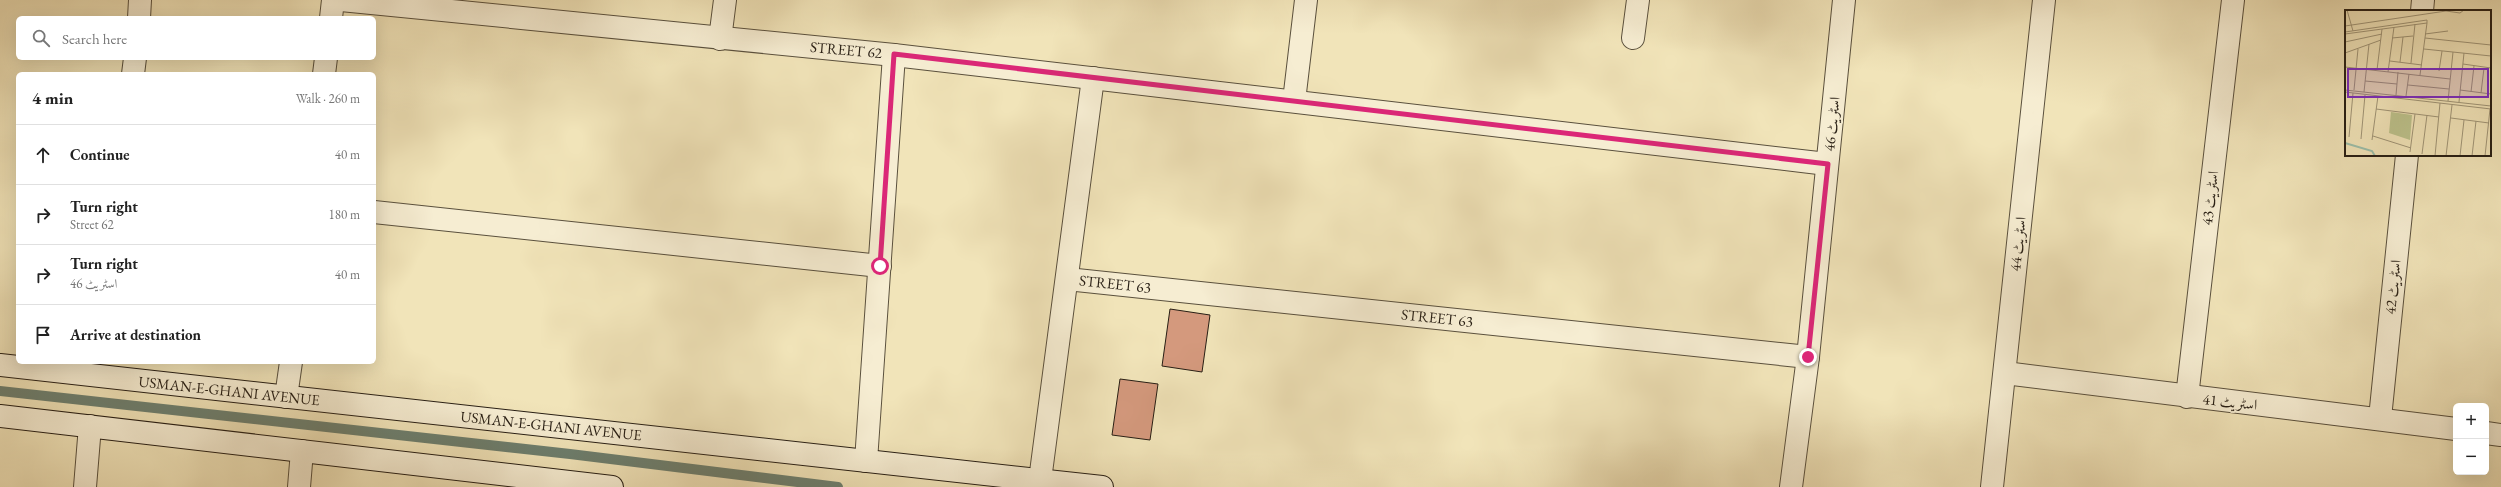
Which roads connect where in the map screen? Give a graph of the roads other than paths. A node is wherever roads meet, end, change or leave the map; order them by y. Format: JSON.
{"nodes":[{"id":1,"x":140,"y":0,"type":"edge"},
{"id":2,"x":333,"y":0,"type":"edge"},
{"id":3,"x":341,"y":0,"type":"edge"},
{"id":4,"x":725,"y":0,"type":"edge"},
{"id":5,"x":1306,"y":0,"type":"edge"},
{"id":6,"x":1638,"y":0,"type":"edge"},
{"id":7,"x":1844,"y":0,"type":"edge"},
{"id":8,"x":2044,"y":0,"type":"edge"},
{"id":9,"x":2233,"y":0,"type":"edge"},
{"id":10,"x":2423,"y":0,"type":"edge"},
{"id":11,"x":523,"y":9,"type":"edge"},
{"id":12,"x":2422,"y":10,"type":"edge"},
{"id":13,"x":139,"y":16,"type":"edge"},
{"id":14,"x":331,"y":16,"type":"edge"},
{"id":15,"x":1633,"y":38,"type":"dead end"},
{"id":16,"x":720,"y":39,"type":"junction"},
{"id":17,"x":894,"y":54,"type":"junction"},
{"id":18,"x":135,"y":60,"type":"edge"},
{"id":19,"x":326,"y":60,"type":"edge"},
{"id":20,"x":133,"y":72,"type":"edge"},
{"id":21,"x":324,"y":72,"type":"edge"},
{"id":22,"x":1093,"y":78,"type":"junction"},
{"id":23,"x":1294,"y":101,"type":"junction"},
{"id":24,"x":2407,"y":156,"type":"edge"},
{"id":25,"x":1828,"y":164,"type":"junction"},
{"id":26,"x":376,"y":212,"type":"edge"},
{"id":27,"x":880,"y":266,"type":"junction"},
{"id":28,"x":1067,"y":279,"type":"junction"},
{"id":29,"x":1808,"y":357,"type":"junction"},
{"id":30,"x":291,"y":364,"type":"edge"},
{"id":31,"x":0,"y":366,"type":"edge"},
{"id":32,"x":105,"y":369,"type":"edge"},
{"id":33,"x":2005,"y":374,"type":"junction"},
{"id":34,"x":286,"y":397,"type":"junction"},
{"id":35,"x":2186,"y":397,"type":"junction"},
{"id":36,"x":0,"y":416,"type":"edge"},
{"id":37,"x":2380,"y":418,"type":"junction"},
{"id":38,"x":90,"y":426,"type":"junction"},
{"id":39,"x":2453,"y":429,"type":"edge"},
{"id":40,"x":2489,"y":433,"type":"edge"},
{"id":41,"x":2501,"y":435,"type":"edge"},
{"id":42,"x":302,"y":451,"type":"junction"},
{"id":43,"x":866,"y":461,"type":"junction"},
{"id":44,"x":1040,"y":480,"type":"junction"},
{"id":45,"x":538,"y":483,"type":"edge"},
{"id":46,"x":86,"y":487,"type":"edge"},
{"id":47,"x":299,"y":487,"type":"edge"},
{"id":48,"x":612,"y":487,"type":"edge"},
{"id":49,"x":1102,"y":487,"type":"edge"},
{"id":50,"x":1791,"y":487,"type":"edge"},
{"id":51,"x":1992,"y":487,"type":"edge"}],
"edges":[{"from":1,"to":13,"type":"street"},
{"from":2,"to":14,"type":"street"},
{"from":3,"to":11,"type":"street","name":"STREET 62"},
{"from":4,"to":16,"type":"street"},
{"from":5,"to":23,"type":"street"},
{"from":6,"to":15,"type":"street"},
{"from":7,"to":25,"type":"street","name":"اسٹریٹ 46"},
{"from":8,"to":33,"type":"street","name":"اسٹریٹ 44"},
{"from":9,"to":35,"type":"street","name":"اسٹریٹ 43"},
{"from":10,"to":12,"type":"street"},
{"from":11,"to":16,"type":"street","name":"STREET 62"},
{"from":16,"to":17,"type":"street","name":"STREET 62"},
{"from":17,"to":22,"type":"street","name":"STREET 62"},
{"from":17,"to":27,"type":"street"},
{"from":18,"to":20,"type":"street"},
{"from":19,"to":21,"type":"street"},
{"from":22,"to":23,"type":"street","name":"STREET 62"},
{"from":22,"to":28,"type":"street"},
{"from":23,"to":25,"type":"street","name":"STREET 62"},
{"from":24,"to":37,"type":"street","name":"اسٹریٹ 42"},
{"from":25,"to":29,"type":"street","name":"اسٹریٹ 46"},
{"from":26,"to":27,"type":"street"},
{"from":27,"to":43,"type":"street"},
{"from":28,"to":29,"type":"street","name":"STREET 63"},
{"from":28,"to":44,"type":"street"},
{"from":29,"to":50,"type":"street","name":"اسٹریٹ 46"},
{"from":30,"to":34,"type":"street"},
{"from":31,"to":32,"type":"street","name":"USMAN-E-GHANI AVENUE"},
{"from":32,"to":34,"type":"street","name":"USMAN-E-GHANI AVENUE"},
{"from":33,"to":35,"type":"street","name":"اسٹریٹ 41"},
{"from":33,"to":51,"type":"street","name":"اسٹریٹ 44"},
{"from":34,"to":43,"type":"street","name":"USMAN-E-GHANI AVENUE"},
{"from":35,"to":37,"type":"street","name":"اسٹریٹ 41"},
{"from":36,"to":38,"type":"street"},
{"from":37,"to":39,"type":"street","name":"اسٹریٹ 41"},
{"from":38,"to":42,"type":"street"},
{"from":38,"to":46,"type":"street"},
{"from":40,"to":41,"type":"street"},
{"from":42,"to":45,"type":"street"},
{"from":42,"to":47,"type":"street"},
{"from":43,"to":44,"type":"street","name":"USMAN-E-GHANI AVENUE"},
{"from":44,"to":49,"type":"street","name":"USMAN-E-GHANI AVENUE"},
{"from":45,"to":48,"type":"street"}]}
